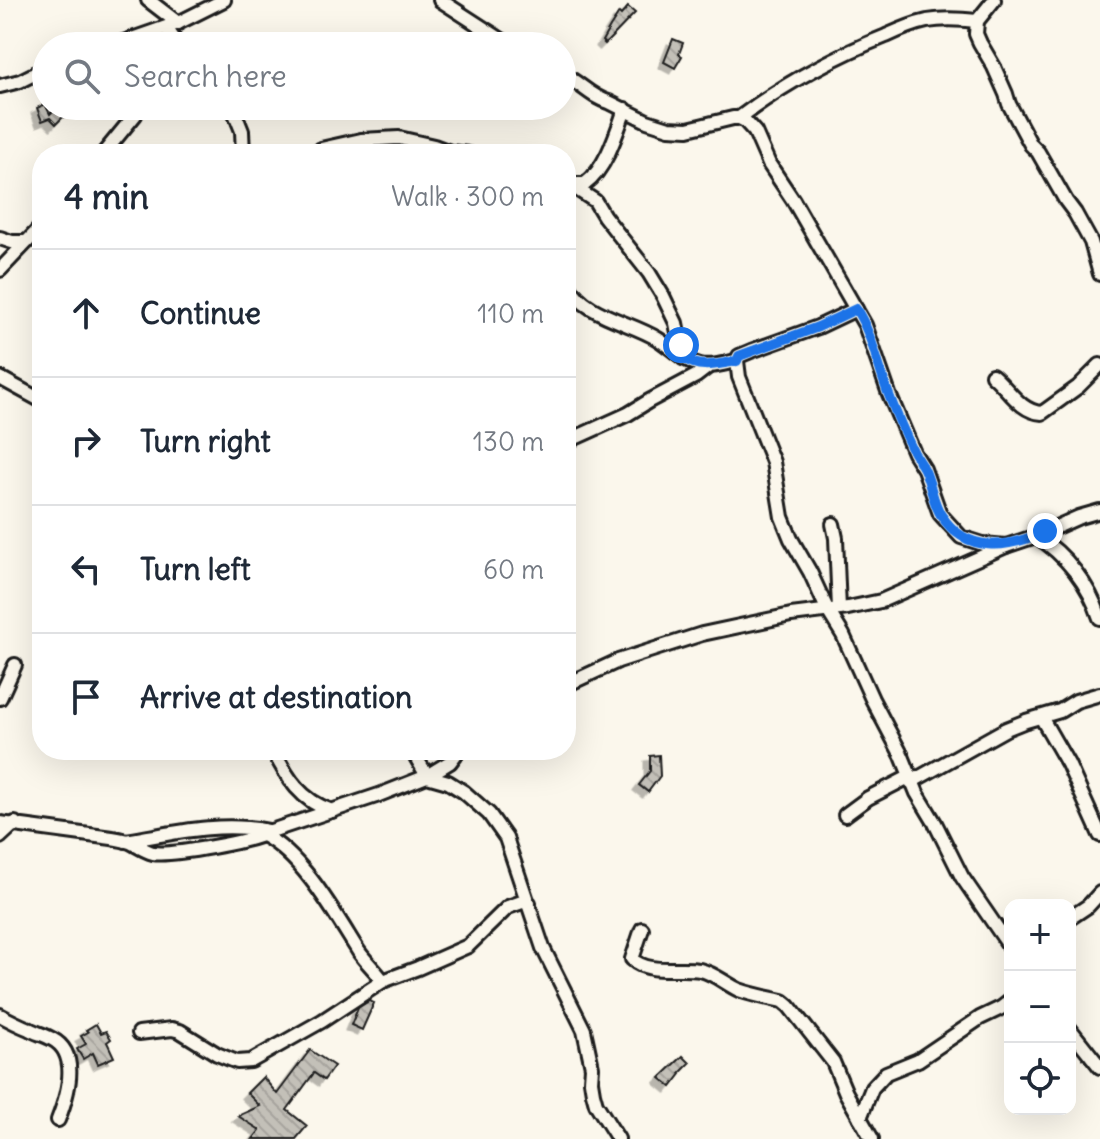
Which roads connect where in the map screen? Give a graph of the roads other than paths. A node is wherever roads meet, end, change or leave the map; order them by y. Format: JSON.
{"nodes":[{"id":1,"x":148,"y":0,"type":"edge"},
{"id":2,"x":224,"y":0,"type":"edge"},
{"id":3,"x":440,"y":0,"type":"edge"},
{"id":4,"x":994,"y":0,"type":"edge"},
{"id":5,"x":977,"y":21,"type":"junction"},
{"id":6,"x":172,"y":25,"type":"junction"},
{"id":7,"x":157,"y":32,"type":"edge"},
{"id":8,"x":174,"y":32,"type":"edge"},
{"id":9,"x":489,"y":32,"type":"edge"},
{"id":10,"x":32,"y":75,"type":"edge"},
{"id":11,"x":576,"y":80,"type":"edge"},
{"id":12,"x":0,"y":86,"type":"edge"},
{"id":13,"x":625,"y":109,"type":"junction"},
{"id":14,"x":739,"y":118,"type":"junction"},
{"id":15,"x":131,"y":120,"type":"edge"},
{"id":16,"x":238,"y":120,"type":"edge"},
{"id":17,"x":111,"y":144,"type":"edge"},
{"id":18,"x":243,"y":144,"type":"edge"},
{"id":19,"x":343,"y":144,"type":"edge"},
{"id":20,"x":425,"y":144,"type":"edge"},
{"id":21,"x":576,"y":184,"type":"edge"},
{"id":22,"x":576,"y":189,"type":"edge"},
{"id":23,"x":32,"y":237,"type":"edge"},
{"id":24,"x":0,"y":238,"type":"edge"},
{"id":25,"x":26,"y":243,"type":"junction"},
{"id":26,"x":32,"y":243,"type":"edge"},
{"id":27,"x":0,"y":270,"type":"edge"},
{"id":28,"x":1100,"y":274,"type":"edge"},
{"id":29,"x":576,"y":296,"type":"edge"},
{"id":30,"x":856,"y":309,"type":"junction"},
{"id":31,"x":683,"y":358,"type":"junction"},
{"id":32,"x":737,"y":361,"type":"junction"},
{"id":33,"x":1100,"y":365,"type":"edge"},
{"id":34,"x":709,"y":366,"type":"junction"},
{"id":35,"x":992,"y":375,"type":"dead end"},
{"id":36,"x":0,"y":378,"type":"edge"},
{"id":37,"x":32,"y":396,"type":"edge"},
{"id":38,"x":576,"y":437,"type":"edge"},
{"id":39,"x":1100,"y":511,"type":"edge"},
{"id":40,"x":833,"y":524,"type":"dead end"},
{"id":41,"x":1036,"y":536,"type":"junction"},
{"id":42,"x":1006,"y":546,"type":"junction"},
{"id":43,"x":833,"y":609,"type":"junction"},
{"id":44,"x":1100,"y":618,"type":"edge"},
{"id":45,"x":15,"y":665,"type":"dead end"},
{"id":46,"x":576,"y":680,"type":"edge"},
{"id":47,"x":1100,"y":694,"type":"edge"},
{"id":48,"x":0,"y":698,"type":"edge"},
{"id":49,"x":1041,"y":717,"type":"junction"},
{"id":50,"x":279,"y":760,"type":"edge"},
{"id":51,"x":418,"y":760,"type":"edge"},
{"id":52,"x":452,"y":760,"type":"edge"},
{"id":53,"x":427,"y":776,"type":"junction"},
{"id":54,"x":910,"y":780,"type":"junction"},
{"id":55,"x":332,"y":811,"type":"junction"},
{"id":56,"x":845,"y":815,"type":"dead end"},
{"id":57,"x":0,"y":823,"type":"edge"},
{"id":58,"x":15,"y":823,"type":"junction"},
{"id":59,"x":267,"y":833,"type":"junction"},
{"id":60,"x":1100,"y":835,"type":"edge"},
{"id":61,"x":0,"y":837,"type":"edge"},
{"id":62,"x":126,"y":841,"type":"junction"},
{"id":63,"x":1100,"y":893,"type":"edge"},
{"id":64,"x":529,"y":903,"type":"junction"},
{"id":65,"x":1076,"y":914,"type":"edge"},
{"id":66,"x":642,"y":929,"type":"dead end"},
{"id":67,"x":1004,"y":938,"type":"edge"},
{"id":68,"x":383,"y":981,"type":"junction"},
{"id":69,"x":1004,"y":1006,"type":"edge"},
{"id":70,"x":0,"y":1015,"type":"edge"},
{"id":71,"x":139,"y":1033,"type":"dead end"},
{"id":72,"x":1076,"y":1037,"type":"edge"},
{"id":73,"x":1100,"y":1067,"type":"edge"},
{"id":74,"x":860,"y":1118,"type":"junction"},
{"id":75,"x":58,"y":1120,"type":"dead end"},
{"id":76,"x":618,"y":1139,"type":"edge"},
{"id":77,"x":872,"y":1139,"type":"edge"}],
"edges":[{"from":1,"to":6,"type":"street"},
{"from":2,"to":6,"type":"street"},
{"from":3,"to":9,"type":"street"},
{"from":4,"to":5,"type":"street"},
{"from":5,"to":14,"type":"street"},
{"from":5,"to":28,"type":"street"},
{"from":6,"to":7,"type":"street"},
{"from":6,"to":8,"type":"street"},
{"from":10,"to":12,"type":"street"},
{"from":11,"to":13,"type":"street"},
{"from":13,"to":14,"type":"street"},
{"from":13,"to":21,"type":"street"},
{"from":14,"to":30,"type":"street"},
{"from":15,"to":17,"type":"street"},
{"from":16,"to":18,"type":"street"},
{"from":19,"to":20,"type":"street"},
{"from":22,"to":31,"type":"street"},
{"from":23,"to":25,"type":"street"},
{"from":24,"to":25,"type":"street"},
{"from":25,"to":26,"type":"street"},
{"from":25,"to":27,"type":"street"},
{"from":29,"to":31,"type":"street"},
{"from":30,"to":32,"type":"street"},
{"from":30,"to":42,"type":"street"},
{"from":31,"to":34,"type":"street"},
{"from":32,"to":34,"type":"street"},
{"from":32,"to":43,"type":"street"},
{"from":33,"to":35,"type":"street"},
{"from":34,"to":38,"type":"street"},
{"from":36,"to":37,"type":"street"},
{"from":39,"to":41,"type":"street"},
{"from":40,"to":43,"type":"street"},
{"from":41,"to":42,"type":"street"},
{"from":41,"to":44,"type":"street"},
{"from":42,"to":43,"type":"street"},
{"from":43,"to":46,"type":"street"},
{"from":43,"to":54,"type":"street"},
{"from":45,"to":48,"type":"street"},
{"from":47,"to":49,"type":"street"},
{"from":49,"to":54,"type":"street"},
{"from":49,"to":60,"type":"street"},
{"from":50,"to":55,"type":"street"},
{"from":51,"to":53,"type":"street"},
{"from":52,"to":53,"type":"street"},
{"from":53,"to":55,"type":"street"},
{"from":53,"to":64,"type":"street"},
{"from":54,"to":56,"type":"street"},
{"from":54,"to":67,"type":"street"},
{"from":55,"to":59,"type":"street"},
{"from":57,"to":58,"type":"street"},
{"from":58,"to":61,"type":"street"},
{"from":58,"to":62,"type":"street"},
{"from":59,"to":62,"type":"street"},
{"from":59,"to":62,"type":"street"},
{"from":59,"to":68,"type":"street"},
{"from":63,"to":65,"type":"street"},
{"from":64,"to":68,"type":"street"},
{"from":64,"to":76,"type":"street"},
{"from":66,"to":74,"type":"street"},
{"from":68,"to":71,"type":"street"},
{"from":69,"to":74,"type":"street"},
{"from":70,"to":75,"type":"street"},
{"from":72,"to":73,"type":"street"},
{"from":74,"to":77,"type":"street"}]}
